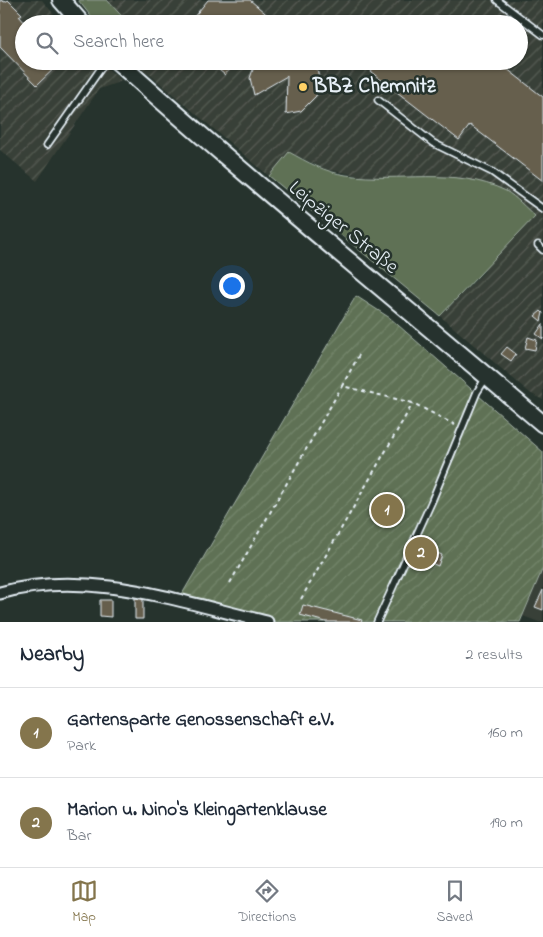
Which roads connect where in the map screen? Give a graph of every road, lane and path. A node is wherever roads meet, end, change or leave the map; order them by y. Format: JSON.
{"nodes":[{"id":1,"x":61,"y":0,"type":"edge"},
{"id":2,"x":497,"y":0,"type":"edge"},
{"id":3,"x":74,"y":15,"type":"edge"},
{"id":4,"x":517,"y":15,"type":"edge"},
{"id":5,"x":528,"y":24,"type":"edge"},
{"id":6,"x":543,"y":35,"type":"edge"},
{"id":7,"x":100,"y":70,"type":"edge"},
{"id":8,"x":128,"y":70,"type":"edge"},
{"id":9,"x":378,"y":100,"type":"dead end"},
{"id":10,"x":47,"y":144,"type":"dead end"},
{"id":11,"x":543,"y":209,"type":"edge"},
{"id":12,"x":538,"y":245,"type":"dead end"},
{"id":13,"x":543,"y":250,"type":"edge"},
{"id":14,"x":359,"y":355,"type":"dead end"},
{"id":15,"x":487,"y":377,"type":"junction"},
{"id":16,"x":342,"y":386,"type":"junction"},
{"id":17,"x":414,"y":403,"type":"junction"},
{"id":18,"x":543,"y":424,"type":"edge"},
{"id":19,"x":462,"y":428,"type":"junction"},
{"id":20,"x":230,"y":583,"type":"dead end"},
{"id":21,"x":0,"y":593,"type":"edge"},
{"id":22,"x":301,"y":599,"type":"dead end"},
{"id":23,"x":233,"y":618,"type":"edge"},
{"id":24,"x":267,"y":622,"type":"edge"},
{"id":25,"x":377,"y":622,"type":"edge"}],
"edges":[{"from":1,"to":3,"type":"main road"},
{"from":2,"to":4,"type":"lane"},
{"from":5,"to":6,"type":"lane"},
{"from":7,"to":10,"type":"lane"},
{"from":8,"to":15,"type":"main road","name":"Leipziger Straße"},
{"from":9,"to":11,"type":"lane"},
{"from":12,"to":13,"type":"lane"},
{"from":14,"to":16,"type":"path"},
{"from":15,"to":18,"type":"main road","name":"Leipziger Straße"},
{"from":15,"to":19,"type":"lane"},
{"from":16,"to":17,"type":"path"},
{"from":16,"to":20,"type":"path"},
{"from":17,"to":19,"type":"path"},
{"from":17,"to":22,"type":"path"},
{"from":19,"to":25,"type":"lane"},
{"from":21,"to":23,"type":"street"},
{"from":23,"to":24,"type":"street"}]}
